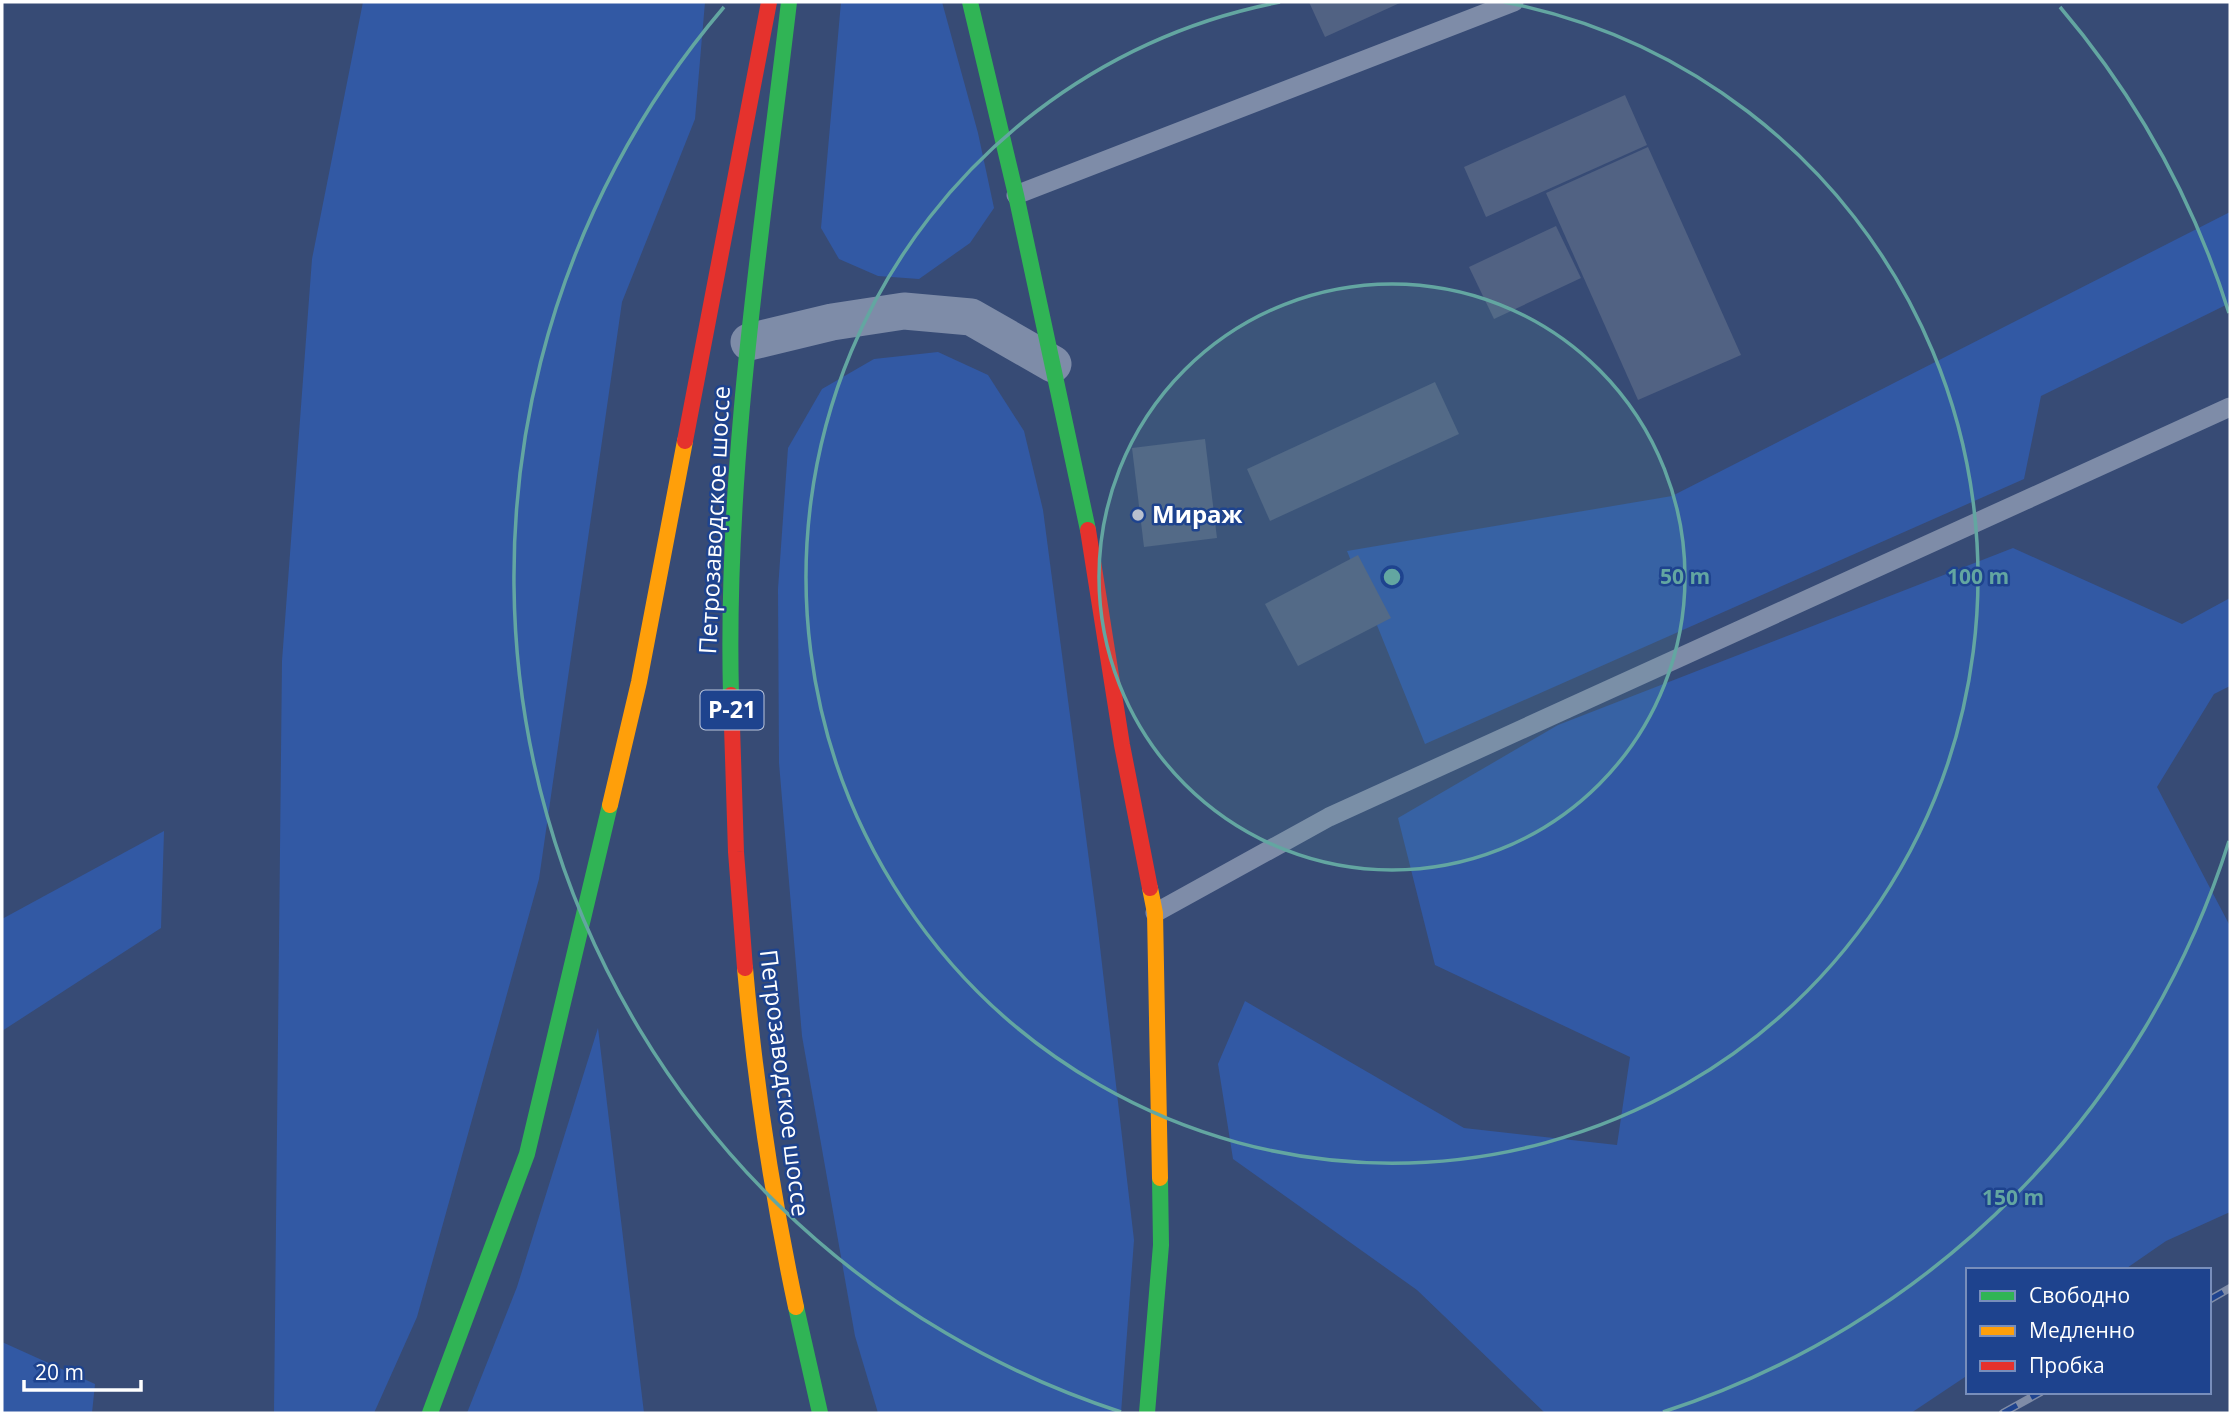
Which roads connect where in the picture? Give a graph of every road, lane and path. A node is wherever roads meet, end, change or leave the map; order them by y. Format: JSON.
{"nodes":[{"id":1,"x":769,"y":2,"type":"edge"},
{"id":2,"x":789,"y":2,"type":"edge"},
{"id":3,"x":970,"y":2,"type":"edge"},
{"id":4,"x":1514,"y":2,"type":"edge"},
{"id":5,"x":1016,"y":195,"type":"junction"},
{"id":6,"x":749,"y":342,"type":"junction"},
{"id":7,"x":1053,"y":364,"type":"junction"},
{"id":8,"x":2230,"y":407,"type":"edge"},
{"id":9,"x":1155,"y":913,"type":"junction"},
{"id":10,"x":430,"y":1413,"type":"edge"},
{"id":11,"x":820,"y":1413,"type":"edge"},
{"id":12,"x":1147,"y":1413,"type":"edge"}],
"edges":[{"from":1,"to":10,"type":"main road"},
{"from":2,"to":6,"type":"main road","name":"Петрозаводское шоссе","number":"Р-21"},
{"from":3,"to":5,"type":"main road"},
{"from":4,"to":5,"type":"lane"},
{"from":5,"to":7,"type":"main road"},
{"from":6,"to":7,"type":"street"},
{"from":6,"to":11,"type":"main road","name":"Петрозаводское шоссе","number":"Р-21"},
{"from":7,"to":9,"type":"main road"},
{"from":8,"to":9,"type":"lane"},
{"from":9,"to":12,"type":"main road"}]}
